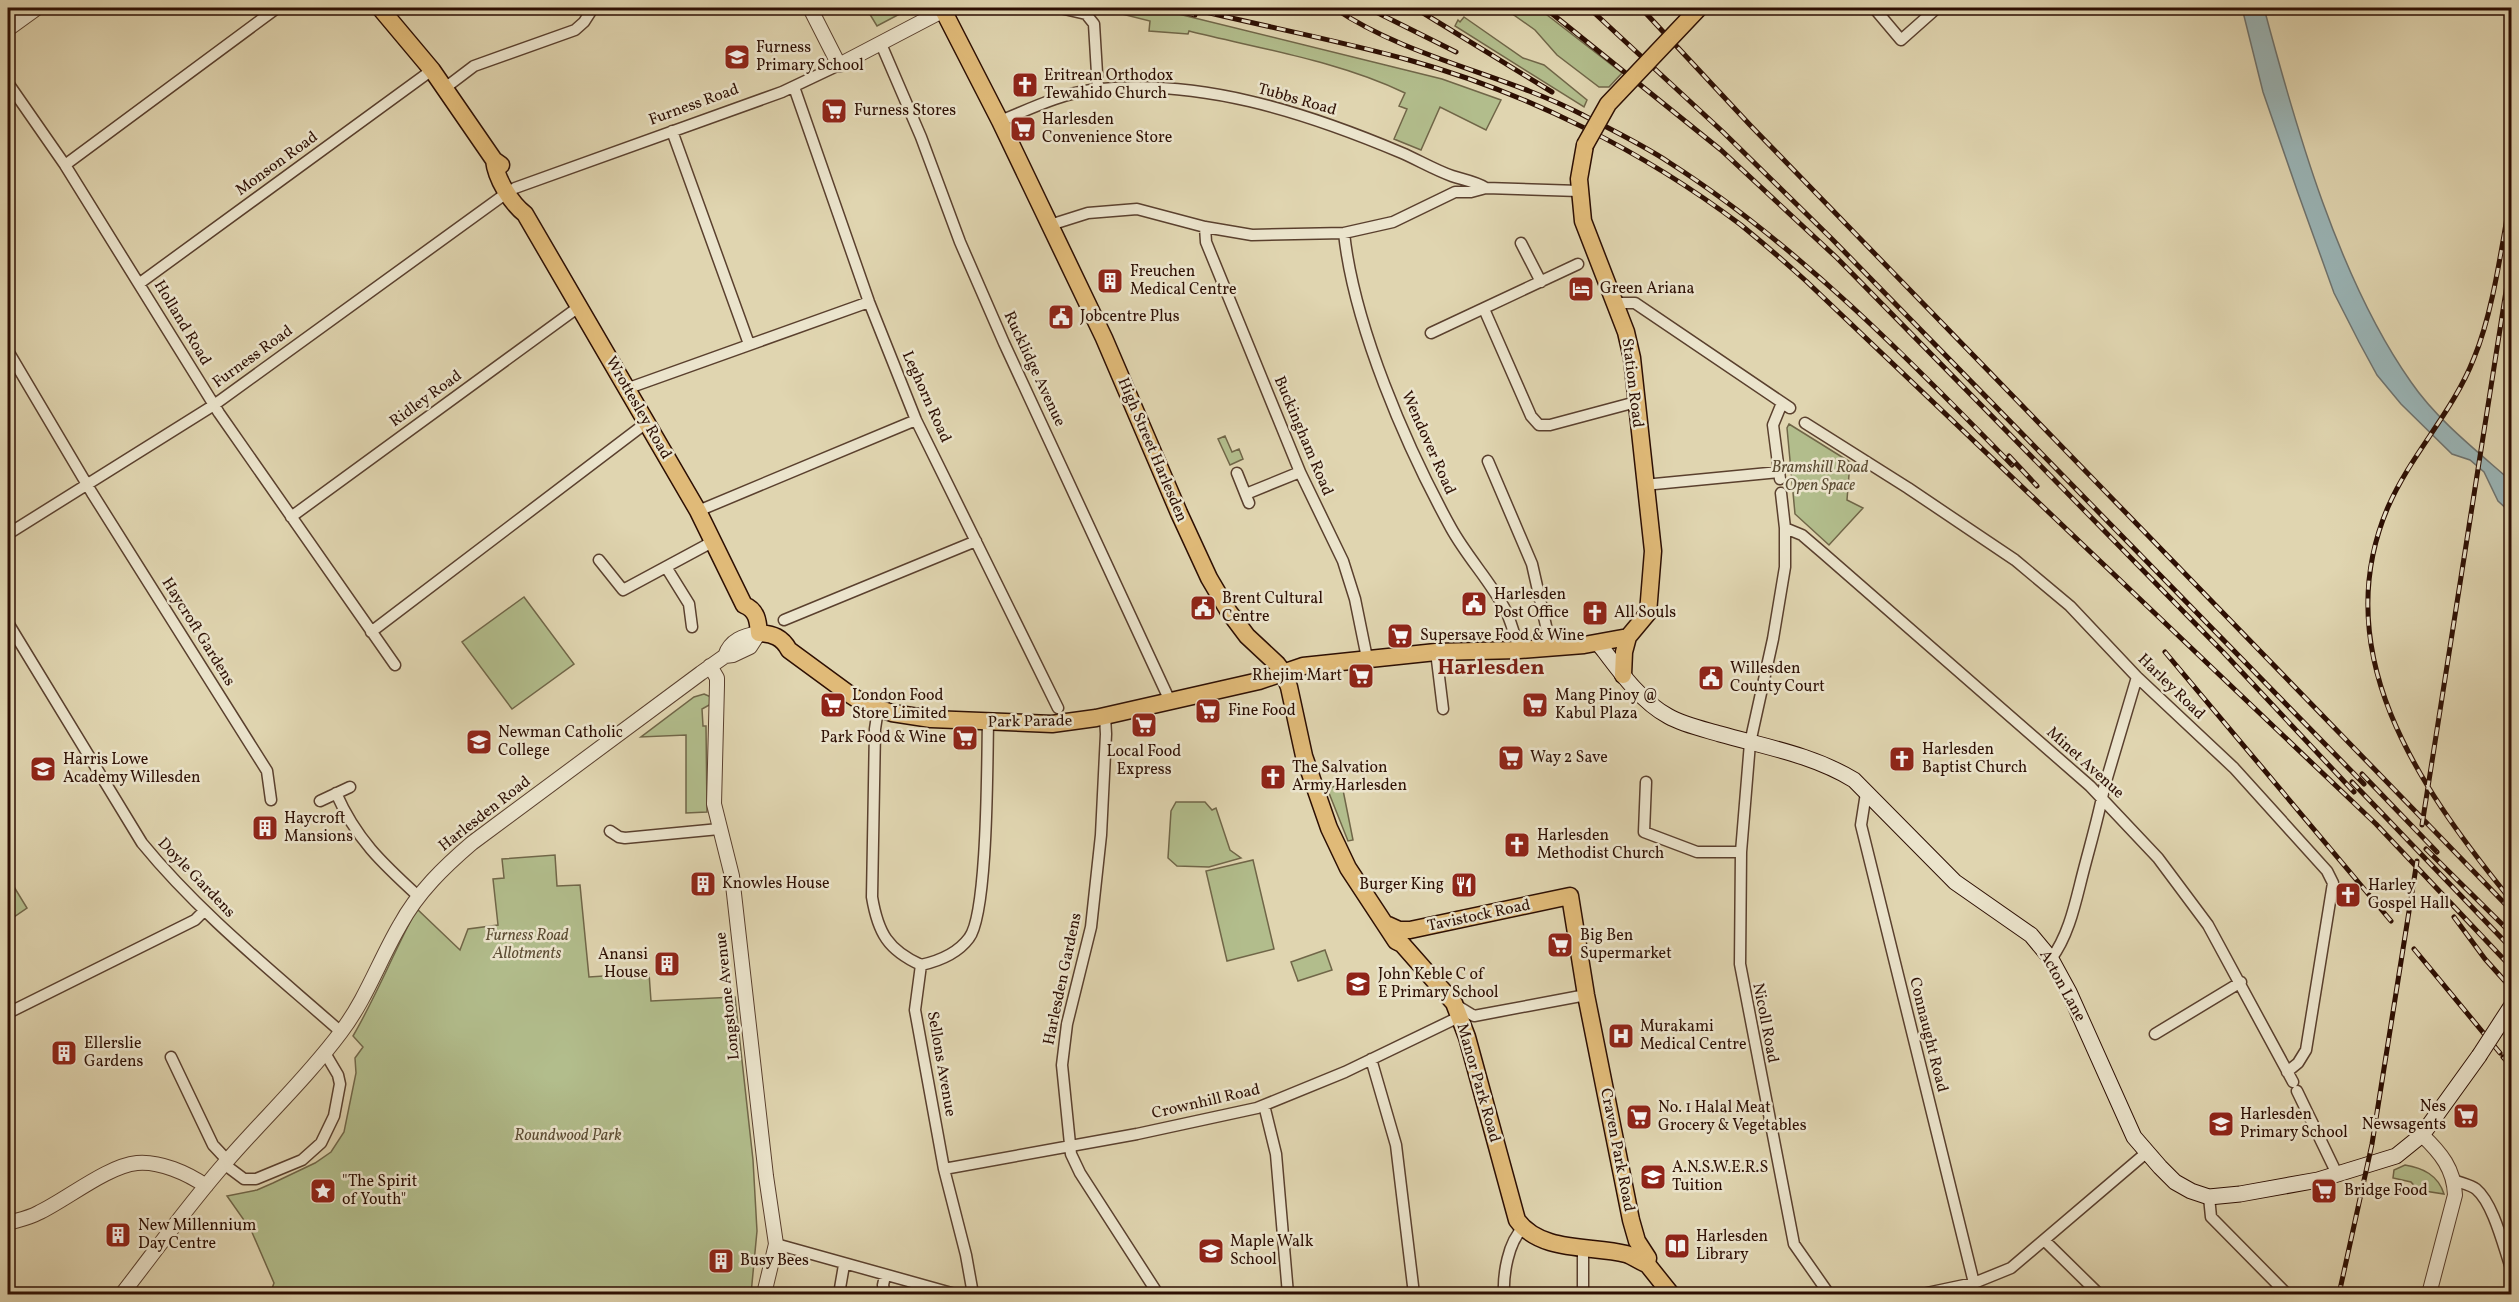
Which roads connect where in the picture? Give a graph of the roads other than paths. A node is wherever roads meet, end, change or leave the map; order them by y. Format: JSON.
{"nodes":[{"id":1,"x":37,"y":8,"type":"edge"},
{"id":2,"x":277,"y":8,"type":"edge"},
{"id":3,"x":380,"y":8,"type":"edge"},
{"id":4,"x":593,"y":8,"type":"edge"},
{"id":5,"x":810,"y":8,"type":"edge"},
{"id":6,"x":1060,"y":8,"type":"edge"},
{"id":7,"x":1699,"y":8,"type":"edge"},
{"id":8,"x":1874,"y":8,"type":"edge"},
{"id":9,"x":1937,"y":8,"type":"edge"},
{"id":10,"x":943,"y":9,"type":"edge"},
{"id":11,"x":8,"y":29,"type":"edge"},
{"id":12,"x":881,"y":44,"type":"junction"},
{"id":13,"x":839,"y":65,"type":"junction"},
{"id":14,"x":432,"y":70,"type":"junction"},
{"id":15,"x":8,"y":83,"type":"edge"},
{"id":16,"x":794,"y":87,"type":"junction"},
{"id":17,"x":445,"y":88,"type":"junction"},
{"id":18,"x":1098,"y":90,"type":"junction"},
{"id":19,"x":1000,"y":121,"type":"junction"},
{"id":20,"x":672,"y":131,"type":"junction"},
{"id":21,"x":65,"y":165,"type":"junction"},
{"id":22,"x":1486,"y":188,"type":"junction"},
{"id":23,"x":512,"y":190,"type":"junction"},
{"id":24,"x":1579,"y":191,"type":"junction"},
{"id":25,"x":1050,"y":225,"type":"junction"},
{"id":26,"x":1205,"y":227,"type":"junction"},
{"id":27,"x":1344,"y":233,"type":"junction"},
{"id":28,"x":1521,"y":243,"type":"dead end"},
{"id":29,"x":1578,"y":264,"type":"dead end"},
{"id":30,"x":1541,"y":282,"type":"junction"},
{"id":31,"x":140,"y":283,"type":"junction"},
{"id":32,"x":869,"y":302,"type":"junction"},
{"id":33,"x":1616,"y":303,"type":"junction"},
{"id":34,"x":580,"y":306,"type":"junction"},
{"id":35,"x":1484,"y":309,"type":"junction"},
{"id":36,"x":1431,"y":333,"type":"dead end"},
{"id":37,"x":749,"y":344,"type":"junction"},
{"id":38,"x":8,"y":351,"type":"edge"},
{"id":39,"x":626,"y":389,"type":"junction"},
{"id":40,"x":1636,"y":402,"type":"junction"},
{"id":41,"x":214,"y":405,"type":"junction"},
{"id":42,"x":916,"y":420,"type":"junction"},
{"id":43,"x":646,"y":423,"type":"junction"},
{"id":44,"x":1805,"y":423,"type":"dead end"},
{"id":45,"x":1488,"y":461,"type":"dead end"},
{"id":46,"x":1300,"y":472,"type":"junction"},
{"id":47,"x":1237,"y":473,"type":"dead end"},
{"id":48,"x":88,"y":484,"type":"junction"},
{"id":49,"x":1644,"y":485,"type":"junction"},
{"id":50,"x":1781,"y":493,"type":"dead end"},
{"id":51,"x":698,"y":511,"type":"junction"},
{"id":52,"x":291,"y":517,"type":"junction"},
{"id":53,"x":1785,"y":528,"type":"junction"},
{"id":54,"x":8,"y":534,"type":"edge"},
{"id":55,"x":714,"y":541,"type":"junction"},
{"id":56,"x":976,"y":541,"type":"junction"},
{"id":57,"x":599,"y":560,"type":"dead end"},
{"id":58,"x":666,"y":567,"type":"junction"},
{"id":59,"x":784,"y":620,"type":"dead end"},
{"id":60,"x":8,"y":623,"type":"edge"},
{"id":61,"x":692,"y":627,"type":"dead end"},
{"id":62,"x":370,"y":632,"type":"junction"},
{"id":63,"x":1628,"y":637,"type":"junction"},
{"id":64,"x":767,"y":638,"type":"junction"},
{"id":65,"x":1599,"y":644,"type":"junction"},
{"id":66,"x":1551,"y":648,"type":"junction"},
{"id":67,"x":1513,"y":650,"type":"junction"},
{"id":68,"x":1436,"y":652,"type":"junction"},
{"id":69,"x":1367,"y":658,"type":"junction"},
{"id":70,"x":394,"y":665,"type":"dead end"},
{"id":71,"x":705,"y":670,"type":"junction"},
{"id":72,"x":1283,"y":672,"type":"junction"},
{"id":73,"x":1623,"y":675,"type":"junction"},
{"id":74,"x":2137,"y":677,"type":"junction"},
{"id":75,"x":1170,"y":701,"type":"junction"},
{"id":76,"x":1058,"y":708,"type":"dead end"},
{"id":77,"x":878,"y":709,"type":"junction"},
{"id":78,"x":1443,"y":709,"type":"dead end"},
{"id":79,"x":1105,"y":716,"type":"junction"},
{"id":80,"x":988,"y":723,"type":"junction"},
{"id":81,"x":1750,"y":743,"type":"junction"},
{"id":82,"x":1646,"y":782,"type":"dead end"},
{"id":83,"x":350,"y":787,"type":"dead end"},
{"id":84,"x":336,"y":793,"type":"junction"},
{"id":85,"x":1866,"y":793,"type":"junction"},
{"id":86,"x":2103,"y":798,"type":"junction"},
{"id":87,"x":271,"y":800,"type":"dead end"},
{"id":88,"x":320,"y":801,"type":"dead end"},
{"id":89,"x":719,"y":829,"type":"junction"},
{"id":90,"x":610,"y":831,"type":"dead end"},
{"id":91,"x":1741,"y":852,"type":"junction"},
{"id":92,"x":418,"y":896,"type":"junction"},
{"id":93,"x":204,"y":911,"type":"junction"},
{"id":94,"x":1406,"y":937,"type":"junction"},
{"id":95,"x":2051,"y":959,"type":"junction"},
{"id":96,"x":921,"y":965,"type":"junction"},
{"id":97,"x":2241,"y":982,"type":"junction"},
{"id":98,"x":1586,"y":995,"type":"junction"},
{"id":99,"x":2511,"y":1005,"type":"edge"},
{"id":100,"x":1456,"y":1010,"type":"junction"},
{"id":101,"x":8,"y":1012,"type":"edge"},
{"id":102,"x":341,"y":1032,"type":"junction"},
{"id":103,"x":2155,"y":1034,"type":"dead end"},
{"id":104,"x":324,"y":1053,"type":"junction"},
{"id":105,"x":171,"y":1057,"type":"dead end"},
{"id":106,"x":1371,"y":1059,"type":"junction"},
{"id":107,"x":2293,"y":1082,"type":"junction"},
{"id":108,"x":1264,"y":1105,"type":"junction"},
{"id":109,"x":2422,"y":1135,"type":"junction"},
{"id":110,"x":1070,"y":1146,"type":"junction"},
{"id":111,"x":2146,"y":1153,"type":"junction"},
{"id":112,"x":226,"y":1162,"type":"junction"},
{"id":113,"x":944,"y":1169,"type":"junction"},
{"id":114,"x":2337,"y":1174,"type":"junction"},
{"id":115,"x":2454,"y":1180,"type":"junction"},
{"id":116,"x":206,"y":1186,"type":"junction"},
{"id":117,"x":2209,"y":1197,"type":"junction"},
{"id":118,"x":8,"y":1223,"type":"edge"},
{"id":119,"x":1523,"y":1228,"type":"junction"},
{"id":120,"x":2044,"y":1240,"type":"junction"},
{"id":121,"x":1637,"y":1241,"type":"junction"},
{"id":122,"x":776,"y":1244,"type":"junction"},
{"id":123,"x":1583,"y":1248,"type":"junction"},
{"id":124,"x":1626,"y":1254,"type":"junction"},
{"id":125,"x":1647,"y":1264,"type":"junction"},
{"id":126,"x":844,"y":1265,"type":"junction"},
{"id":127,"x":2511,"y":1271,"type":"edge"},
{"id":128,"x":885,"y":1276,"type":"junction"},
{"id":129,"x":1974,"y":1283,"type":"junction"},
{"id":130,"x":122,"y":1294,"type":"edge"},
{"id":131,"x":764,"y":1294,"type":"edge"},
{"id":132,"x":839,"y":1294,"type":"edge"},
{"id":133,"x":885,"y":1294,"type":"edge"},
{"id":134,"x":955,"y":1294,"type":"edge"},
{"id":135,"x":973,"y":1294,"type":"edge"},
{"id":136,"x":1158,"y":1294,"type":"edge"},
{"id":137,"x":1288,"y":1294,"type":"edge"},
{"id":138,"x":1414,"y":1294,"type":"edge"},
{"id":139,"x":1504,"y":1294,"type":"edge"},
{"id":140,"x":1583,"y":1294,"type":"edge"},
{"id":141,"x":1671,"y":1294,"type":"edge"},
{"id":142,"x":1829,"y":1294,"type":"edge"},
{"id":143,"x":1922,"y":1294,"type":"edge"},
{"id":144,"x":2099,"y":1294,"type":"edge"},
{"id":145,"x":2287,"y":1294,"type":"edge"},
{"id":146,"x":2428,"y":1294,"type":"edge"}],
"edges":[{"from":1,"to":11,"type":"street"},
{"from":2,"to":21,"type":"street"},
{"from":3,"to":14,"type":"main road","name":"Wrottesley Road"},
{"from":4,"to":17,"type":"street"},
{"from":5,"to":13,"type":"street"},
{"from":6,"to":18,"type":"street"},
{"from":7,"to":24,"type":"main road","name":"Station Road","bridge":true},
{"from":8,"to":9,"type":"street"},
{"from":10,"to":12,"type":"street","name":"Furness Road"},
{"from":10,"to":19,"type":"main road","name":"High Street Harlesden"},
{"from":12,"to":13,"type":"street","name":"Furness Road"},
{"from":12,"to":75,"type":"street","name":"Rucklidge Avenue"},
{"from":13,"to":16,"type":"street","name":"Furness Road"},
{"from":14,"to":17,"type":"main road","name":"Wrottesley Road"},
{"from":14,"to":31,"type":"street","name":"Monson Road"},
{"from":15,"to":21,"type":"street","name":"Holland Road"},
{"from":16,"to":20,"type":"street","name":"Furness Road"},
{"from":16,"to":32,"type":"street","name":"Leghorn Road"},
{"from":17,"to":23,"type":"main road","name":"Wrottesley Road"},
{"from":18,"to":19,"type":"street","name":"Tubbs Road"},
{"from":18,"to":22,"type":"street","name":"Tubbs Road"},
{"from":19,"to":25,"type":"main road","name":"High Street Harlesden"},
{"from":20,"to":23,"type":"street","name":"Furness Road"},
{"from":20,"to":37,"type":"street"},
{"from":21,"to":31,"type":"street","name":"Holland Road"},
{"from":22,"to":24,"type":"street","name":"Tubbs Road"},
{"from":22,"to":27,"type":"street"},
{"from":23,"to":34,"type":"main road","name":"Wrottesley Road"},
{"from":23,"to":41,"type":"street","name":"Furness Road"},
{"from":24,"to":33,"type":"main road","name":"Station Road"},
{"from":25,"to":26,"type":"street"},
{"from":25,"to":72,"type":"main road","name":"High Street Harlesden"},
{"from":26,"to":27,"type":"street"},
{"from":26,"to":46,"type":"street","name":"Buckingham Road"},
{"from":27,"to":67,"type":"street","name":"Wendover Road"},
{"from":28,"to":30,"type":"street"},
{"from":29,"to":30,"type":"street"},
{"from":30,"to":35,"type":"street"},
{"from":31,"to":41,"type":"street","name":"Holland Road"},
{"from":32,"to":37,"type":"street"},
{"from":32,"to":42,"type":"street","name":"Leghorn Road"},
{"from":33,"to":40,"type":"main road","name":"Station Road"},
{"from":33,"to":49,"type":"street"},
{"from":34,"to":39,"type":"main road","name":"Wrottesley Road"},
{"from":34,"to":52,"type":"street","name":"Ridley Road"},
{"from":35,"to":36,"type":"street"},
{"from":35,"to":40,"type":"street"},
{"from":37,"to":39,"type":"street"},
{"from":38,"to":48,"type":"street","name":"Haycroft Gardens"},
{"from":39,"to":43,"type":"main road","name":"Wrottesley Road"},
{"from":40,"to":49,"type":"main road","name":"Station Road"},
{"from":41,"to":48,"type":"street","name":"Furness Road"},
{"from":41,"to":52,"type":"street","name":"Holland Road"},
{"from":42,"to":51,"type":"street"},
{"from":42,"to":56,"type":"street","name":"Leghorn Road"},
{"from":43,"to":51,"type":"main road","name":"Wrottesley Road"},
{"from":43,"to":62,"type":"street"},
{"from":44,"to":74,"type":"street","name":"Harley Road"},
{"from":45,"to":66,"type":"street"},
{"from":46,"to":47,"type":"street"},
{"from":46,"to":69,"type":"street","name":"Buckingham Road"},
{"from":48,"to":54,"type":"street","name":"Furness Road"},
{"from":48,"to":87,"type":"street","name":"Haycroft Gardens"},
{"from":49,"to":63,"type":"main road","name":"Station Road"},
{"from":50,"to":53,"type":"street","name":"Nicoll Road"},
{"from":51,"to":55,"type":"main road","name":"Wrottesley Road"},
{"from":52,"to":62,"type":"street","name":"Holland Road"},
{"from":53,"to":81,"type":"street","name":"Nicoll Road"},
{"from":53,"to":86,"type":"street","name":"Minet Avenue"},
{"from":55,"to":58,"type":"street"},
{"from":55,"to":64,"type":"main road","name":"Wrottesley Road"},
{"from":56,"to":59,"type":"street"},
{"from":56,"to":76,"type":"street","name":"Leghorn Road"},
{"from":57,"to":58,"type":"street"},
{"from":58,"to":61,"type":"street"},
{"from":60,"to":93,"type":"street","name":"Doyle Gardens"},
{"from":62,"to":70,"type":"street","name":"Holland Road"},
{"from":63,"to":65,"type":"main road"},
{"from":63,"to":73,"type":"main road"},
{"from":64,"to":71,"type":"street","name":"Harlesden Road"},
{"from":64,"to":77,"type":"main road","name":"Park Parade"},
{"from":65,"to":66,"type":"main road"},
{"from":65,"to":73,"type":"main road","name":"Acton Lane"},
{"from":66,"to":67,"type":"main road"},
{"from":67,"to":68,"type":"main road"},
{"from":68,"to":69,"type":"main road"},
{"from":68,"to":78,"type":"street"},
{"from":69,"to":72,"type":"main road"},
{"from":71,"to":89,"type":"street","name":"Longstone Avenue"},
{"from":71,"to":92,"type":"street","name":"Harlesden Road"},
{"from":72,"to":75,"type":"main road","name":"Park Parade"},
{"from":72,"to":94,"type":"main road","name":"Manor Park Road"},
{"from":73,"to":81,"type":"main road","name":"Acton Lane"},
{"from":74,"to":86,"type":"street"},
{"from":74,"to":107,"type":"street","name":"Harley Road"},
{"from":75,"to":79,"type":"main road","name":"Park Parade"},
{"from":77,"to":80,"type":"main road","name":"Park Parade"},
{"from":77,"to":96,"type":"street"},
{"from":79,"to":80,"type":"main road","name":"Park Parade"},
{"from":79,"to":110,"type":"street","name":"Harlesden Gardens"},
{"from":80,"to":96,"type":"street"},
{"from":81,"to":85,"type":"main road","name":"Acton Lane"},
{"from":81,"to":91,"type":"street","name":"Nicoll Road"},
{"from":82,"to":91,"type":"street"},
{"from":83,"to":84,"type":"street"},
{"from":84,"to":88,"type":"street"},
{"from":84,"to":92,"type":"street"},
{"from":85,"to":95,"type":"main road","name":"Acton Lane"},
{"from":85,"to":129,"type":"street","name":"Connaught Road"},
{"from":86,"to":95,"type":"street"},
{"from":86,"to":97,"type":"street","name":"Minet Avenue"},
{"from":89,"to":90,"type":"street"},
{"from":89,"to":122,"type":"street","name":"Longstone Avenue"},
{"from":91,"to":142,"type":"street","name":"Nicoll Road"},
{"from":92,"to":102,"type":"street","name":"Harlesden Road"},
{"from":93,"to":101,"type":"street"},
{"from":93,"to":102,"type":"street","name":"Doyle Gardens"},
{"from":94,"to":98,"type":"main road","name":"Tavistock Road"},
{"from":94,"to":100,"type":"main road","name":"Manor Park Road"},
{"from":95,"to":111,"type":"main road","name":"Acton Lane"},
{"from":96,"to":113,"type":"street","name":"Sellons Avenue"},
{"from":97,"to":103,"type":"street"},
{"from":97,"to":107,"type":"street","name":"Minet Avenue"},
{"from":98,"to":100,"type":"street"},
{"from":98,"to":121,"type":"main road","name":"Craven Park Road"},
{"from":99,"to":109,"type":"main road","name":"Acton Lane","bridge":true},
{"from":100,"to":106,"type":"street","name":"Crownhill Road"},
{"from":100,"to":119,"type":"main road","name":"Manor Park Road"},
{"from":102,"to":104,"type":"street","name":"Harlesden Road"},
{"from":104,"to":112,"type":"street","name":"Harlesden Road"},
{"from":104,"to":112,"type":"street"},
{"from":105,"to":112,"type":"street"},
{"from":106,"to":108,"type":"street","name":"Crownhill Road"},
{"from":106,"to":138,"type":"street"},
{"from":107,"to":114,"type":"street","name":"Minet Avenue"},
{"from":108,"to":110,"type":"street","name":"Crownhill Road"},
{"from":108,"to":137,"type":"street"},
{"from":109,"to":114,"type":"main road","name":"Acton Lane"},
{"from":109,"to":115,"type":"street"},
{"from":110,"to":113,"type":"street","name":"Crownhill Road"},
{"from":110,"to":136,"type":"street","name":"Harlesden Gardens"},
{"from":111,"to":117,"type":"main road","name":"Acton Lane"},
{"from":111,"to":120,"type":"street"},
{"from":112,"to":116,"type":"street","name":"Harlesden Road"},
{"from":113,"to":135,"type":"street","name":"Sellons Avenue"},
{"from":114,"to":117,"type":"main road","name":"Acton Lane"},
{"from":115,"to":127,"type":"street"},
{"from":115,"to":146,"type":"street"},
{"from":116,"to":118,"type":"street"},
{"from":116,"to":130,"type":"street","name":"Harlesden Road"},
{"from":117,"to":145,"type":"street"},
{"from":119,"to":123,"type":"main road"},
{"from":119,"to":139,"type":"street"},
{"from":120,"to":129,"type":"street"},
{"from":120,"to":144,"type":"street"},
{"from":121,"to":124,"type":"main road"},
{"from":121,"to":125,"type":"main road","name":"Craven Park Road"},
{"from":122,"to":126,"type":"street"},
{"from":122,"to":131,"type":"street","name":"Longstone Avenue"},
{"from":123,"to":124,"type":"main road"},
{"from":123,"to":140,"type":"street"},
{"from":124,"to":125,"type":"main road"},
{"from":125,"to":141,"type":"main road","name":"Craven Park Road"},
{"from":126,"to":128,"type":"street"},
{"from":126,"to":132,"type":"street"},
{"from":128,"to":133,"type":"street"},
{"from":128,"to":134,"type":"street"},
{"from":129,"to":143,"type":"street"}]}
